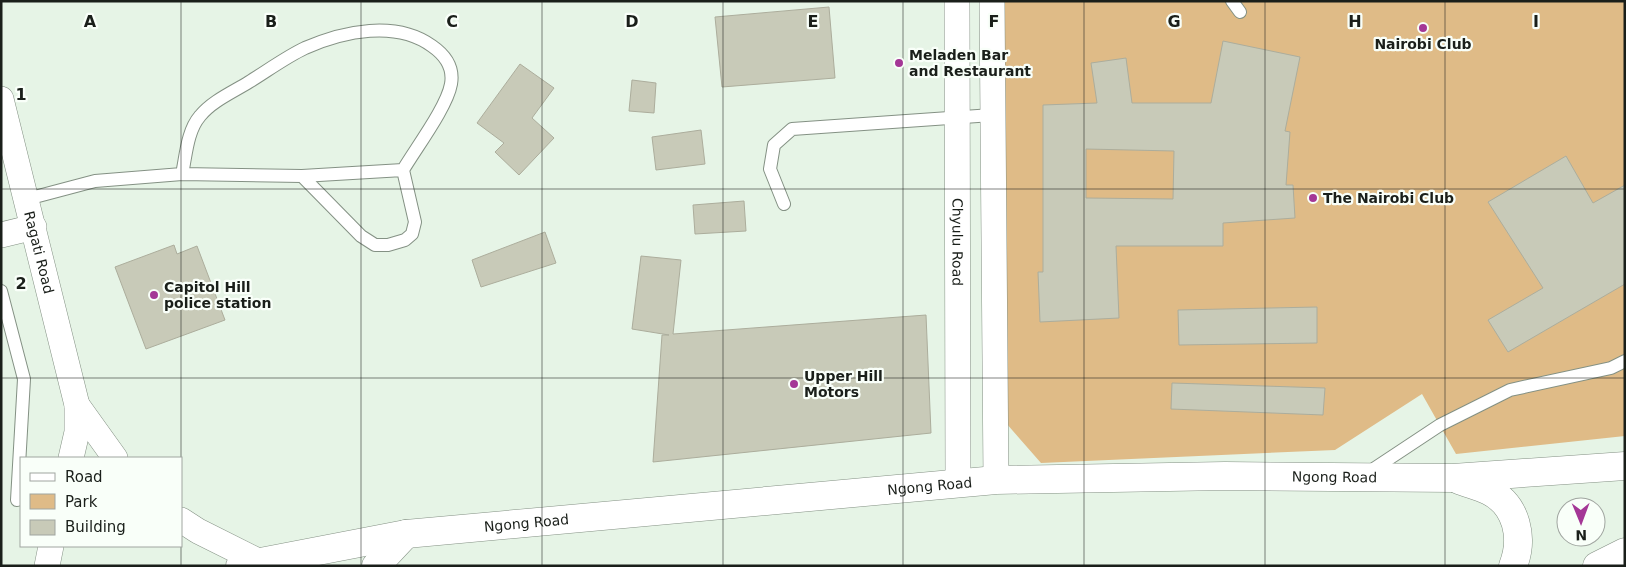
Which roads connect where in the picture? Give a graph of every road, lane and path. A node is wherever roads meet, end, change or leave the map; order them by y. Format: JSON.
{"nodes":[{"id":1,"x":957,"y":1,"type":"edge"},
{"id":2,"x":992,"y":1,"type":"edge"},
{"id":3,"x":1,"y":99,"type":"edge"},
{"id":4,"x":992,"y":115,"type":"junction"},
{"id":5,"x":957,"y":116,"type":"junction"},
{"id":6,"x":403,"y":170,"type":"junction"},
{"id":7,"x":182,"y":174,"type":"junction"},
{"id":8,"x":302,"y":176,"type":"junction"},
{"id":9,"x":27,"y":199,"type":"junction"},
{"id":10,"x":784,"y":204,"type":"dead end"},
{"id":11,"x":34,"y":227,"type":"junction"},
{"id":12,"x":1,"y":235,"type":"edge"},
{"id":13,"x":1,"y":291,"type":"edge"},
{"id":14,"x":1625,"y":360,"type":"edge"},
{"id":15,"x":78,"y":405,"type":"junction"},
{"id":16,"x":71,"y":457,"type":"edge"},
{"id":17,"x":114,"y":457,"type":"edge"},
{"id":18,"x":1625,"y":466,"type":"edge"},
{"id":19,"x":1363,"y":476,"type":"junction"},
{"id":20,"x":1453,"y":478,"type":"junction"},
{"id":21,"x":996,"y":480,"type":"junction"},
{"id":22,"x":958,"y":483,"type":"junction"},
{"id":23,"x":17,"y":500,"type":"dead end"},
{"id":24,"x":182,"y":521,"type":"edge"},
{"id":25,"x":406,"y":534,"type":"junction"},
{"id":26,"x":51,"y":547,"type":"edge"},
{"id":27,"x":1625,"y":552,"type":"edge"},
{"id":28,"x":249,"y":564,"type":"edge"},
{"id":29,"x":47,"y":566,"type":"edge"},
{"id":30,"x":376,"y":566,"type":"edge"},
{"id":31,"x":1513,"y":566,"type":"edge"},
{"id":32,"x":1597,"y":566,"type":"edge"}],
"edges":[{"from":1,"to":5,"type":"street","name":"Chyulu Road"},
{"from":2,"to":4,"type":"street"},
{"from":3,"to":9,"type":"street","name":"Ragati Road"},
{"from":4,"to":5,"type":"lane"},
{"from":4,"to":21,"type":"street"},
{"from":5,"to":10,"type":"lane"},
{"from":5,"to":22,"type":"street","name":"Chyulu Road"},
{"from":6,"to":7,"type":"lane"},
{"from":6,"to":8,"type":"lane"},
{"from":6,"to":8,"type":"lane"},
{"from":7,"to":8,"type":"lane"},
{"from":7,"to":9,"type":"lane"},
{"from":9,"to":11,"type":"street","name":"Ragati Road"},
{"from":11,"to":12,"type":"street"},
{"from":11,"to":15,"type":"street","name":"Ragati Road"},
{"from":13,"to":23,"type":"lane"},
{"from":14,"to":19,"type":"lane"},
{"from":15,"to":16,"type":"street","name":"Ragati Road"},
{"from":15,"to":17,"type":"street","name":"Ragati Road"},
{"from":18,"to":20,"type":"main road","name":"Ngong Road"},
{"from":19,"to":20,"type":"main road","name":"Ngong Road"},
{"from":19,"to":21,"type":"main road","name":"Ngong Road"},
{"from":20,"to":31,"type":"main road"},
{"from":21,"to":22,"type":"main road","name":"Ngong Road"},
{"from":22,"to":25,"type":"main road","name":"Ngong Road"},
{"from":24,"to":28,"type":"street"},
{"from":25,"to":28,"type":"main road","name":"Ngong Road"},
{"from":25,"to":30,"type":"main road"},
{"from":26,"to":29,"type":"street"},
{"from":27,"to":32,"type":"main road"}]}
